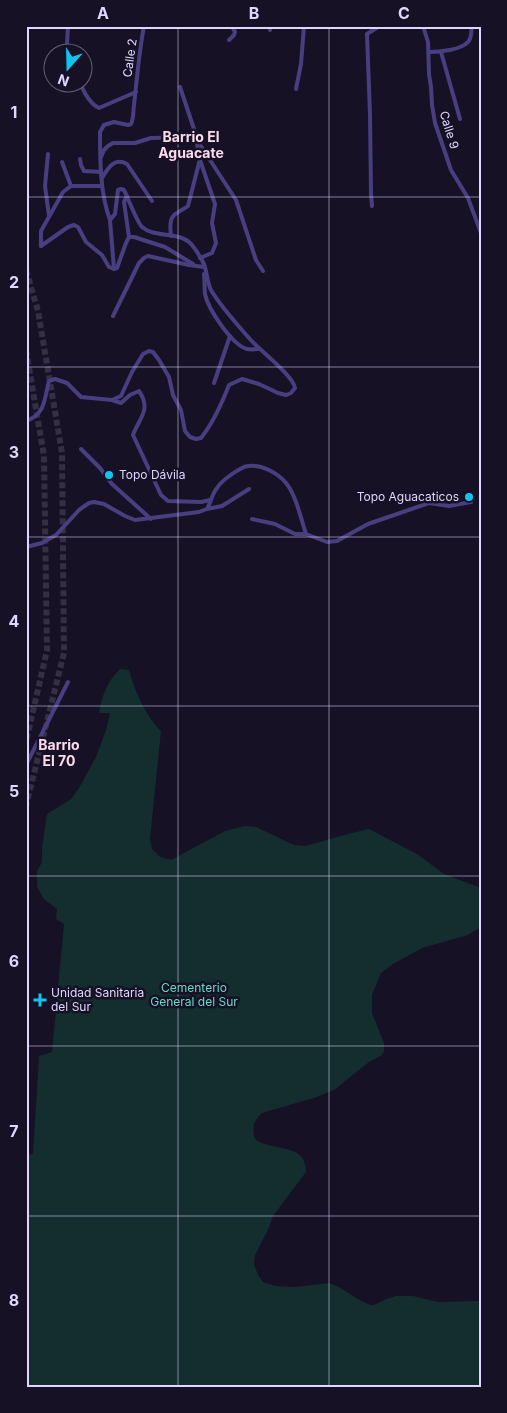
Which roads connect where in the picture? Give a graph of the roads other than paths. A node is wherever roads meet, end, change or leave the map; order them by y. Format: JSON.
{"nodes":[{"id":1,"x":68,"y":26,"type":"edge"},
{"id":2,"x":143,"y":26,"type":"edge"},
{"id":3,"x":232,"y":26,"type":"edge"},
{"id":4,"x":304,"y":26,"type":"edge"},
{"id":5,"x":423,"y":26,"type":"edge"},
{"id":6,"x":472,"y":26,"type":"edge"},
{"id":7,"x":378,"y":27,"type":"edge"},
{"id":8,"x":229,"y":40,"type":"dead end"},
{"id":9,"x":67,"y":42,"type":"edge"},
{"id":10,"x":429,"y":52,"type":"junction"},
{"id":11,"x":441,"y":52,"type":"junction"},
{"id":12,"x":180,"y":87,"type":"dead end"},
{"id":13,"x":296,"y":89,"type":"dead end"},
{"id":14,"x":84,"y":92,"type":"edge"},
{"id":15,"x":136,"y":92,"type":"junction"},
{"id":16,"x":460,"y":119,"type":"dead end"},
{"id":17,"x":195,"y":137,"type":"junction"},
{"id":18,"x":48,"y":154,"type":"dead end"},
{"id":19,"x":80,"y":159,"type":"dead end"},
{"id":20,"x":100,"y":159,"type":"junction"},
{"id":21,"x":200,"y":159,"type":"junction"},
{"id":22,"x":62,"y":162,"type":"dead end"},
{"id":23,"x":101,"y":172,"type":"junction"},
{"id":24,"x":102,"y":178,"type":"junction"},
{"id":25,"x":71,"y":186,"type":"junction"},
{"id":26,"x":102,"y":186,"type":"junction"},
{"id":27,"x":127,"y":196,"type":"junction"},
{"id":28,"x":152,"y":201,"type":"dead end"},
{"id":29,"x":372,"y":206,"type":"dead end"},
{"id":30,"x":50,"y":216,"type":"junction"},
{"id":31,"x":110,"y":220,"type":"junction"},
{"id":32,"x":481,"y":233,"type":"edge"},
{"id":33,"x":171,"y":236,"type":"junction"},
{"id":34,"x":129,"y":237,"type":"junction"},
{"id":35,"x":200,"y":258,"type":"junction"},
{"id":36,"x":196,"y":265,"type":"junction"},
{"id":37,"x":204,"y":267,"type":"junction"},
{"id":38,"x":114,"y":269,"type":"junction"},
{"id":39,"x":263,"y":271,"type":"dead end"},
{"id":40,"x":113,"y":316,"type":"dead end"},
{"id":41,"x":230,"y":336,"type":"junction"},
{"id":42,"x":259,"y":349,"type":"junction"},
{"id":43,"x":214,"y":383,"type":"dead end"},
{"id":44,"x":112,"y":400,"type":"junction"},
{"id":45,"x":26,"y":421,"type":"edge"},
{"id":46,"x":81,"y":448,"type":"dead end"},
{"id":47,"x":249,"y":489,"type":"dead end"},
{"id":48,"x":210,"y":500,"type":"junction"},
{"id":49,"x":471,"y":502,"type":"dead end"},
{"id":50,"x":207,"y":509,"type":"junction"},
{"id":51,"x":151,"y":519,"type":"junction"},
{"id":52,"x":252,"y":519,"type":"dead end"},
{"id":53,"x":306,"y":534,"type":"junction"},
{"id":54,"x":26,"y":547,"type":"edge"},
{"id":55,"x":68,"y":682,"type":"dead end"},
{"id":56,"x":26,"y":765,"type":"edge"}],
"edges":[{"from":1,"to":9,"type":"street"},
{"from":2,"to":15,"type":"street","name":"Calle 2"},
{"from":3,"to":8,"type":"street"},
{"from":4,"to":13,"type":"street"},
{"from":5,"to":10,"type":"street","name":"Calle 9"},
{"from":6,"to":11,"type":"street"},
{"from":7,"to":29,"type":"street"},
{"from":10,"to":11,"type":"street"},
{"from":10,"to":32,"type":"street","name":"Calle 9"},
{"from":11,"to":16,"type":"street"},
{"from":12,"to":17,"type":"street"},
{"from":14,"to":15,"type":"street"},
{"from":15,"to":20,"type":"street","name":"Calle 2"},
{"from":17,"to":20,"type":"street"},
{"from":17,"to":21,"type":"street"},
{"from":17,"to":39,"type":"street"},
{"from":18,"to":30,"type":"street"},
{"from":19,"to":23,"type":"street"},
{"from":20,"to":23,"type":"street"},
{"from":21,"to":33,"type":"street"},
{"from":21,"to":35,"type":"street"},
{"from":22,"to":25,"type":"street"},
{"from":23,"to":24,"type":"street"},
{"from":24,"to":26,"type":"street"},
{"from":24,"to":28,"type":"street"},
{"from":25,"to":26,"type":"street"},
{"from":25,"to":30,"type":"street"},
{"from":26,"to":31,"type":"street"},
{"from":27,"to":31,"type":"street"},
{"from":27,"to":33,"type":"street"},
{"from":27,"to":34,"type":"street"},
{"from":30,"to":38,"type":"street"},
{"from":31,"to":38,"type":"street"},
{"from":33,"to":35,"type":"street"},
{"from":34,"to":36,"type":"street"},
{"from":34,"to":38,"type":"street"},
{"from":35,"to":37,"type":"street"},
{"from":36,"to":37,"type":"street"},
{"from":36,"to":40,"type":"street"},
{"from":37,"to":41,"type":"street"},
{"from":37,"to":42,"type":"street"},
{"from":41,"to":42,"type":"street"},
{"from":41,"to":43,"type":"street"},
{"from":42,"to":44,"type":"street"},
{"from":44,"to":45,"type":"street"},
{"from":44,"to":48,"type":"street"},
{"from":46,"to":51,"type":"street"},
{"from":47,"to":50,"type":"street"},
{"from":48,"to":50,"type":"street"},
{"from":48,"to":53,"type":"street"},
{"from":49,"to":53,"type":"street"},
{"from":50,"to":51,"type":"street"},
{"from":51,"to":54,"type":"street"},
{"from":52,"to":53,"type":"street"},
{"from":55,"to":56,"type":"street"}]}
